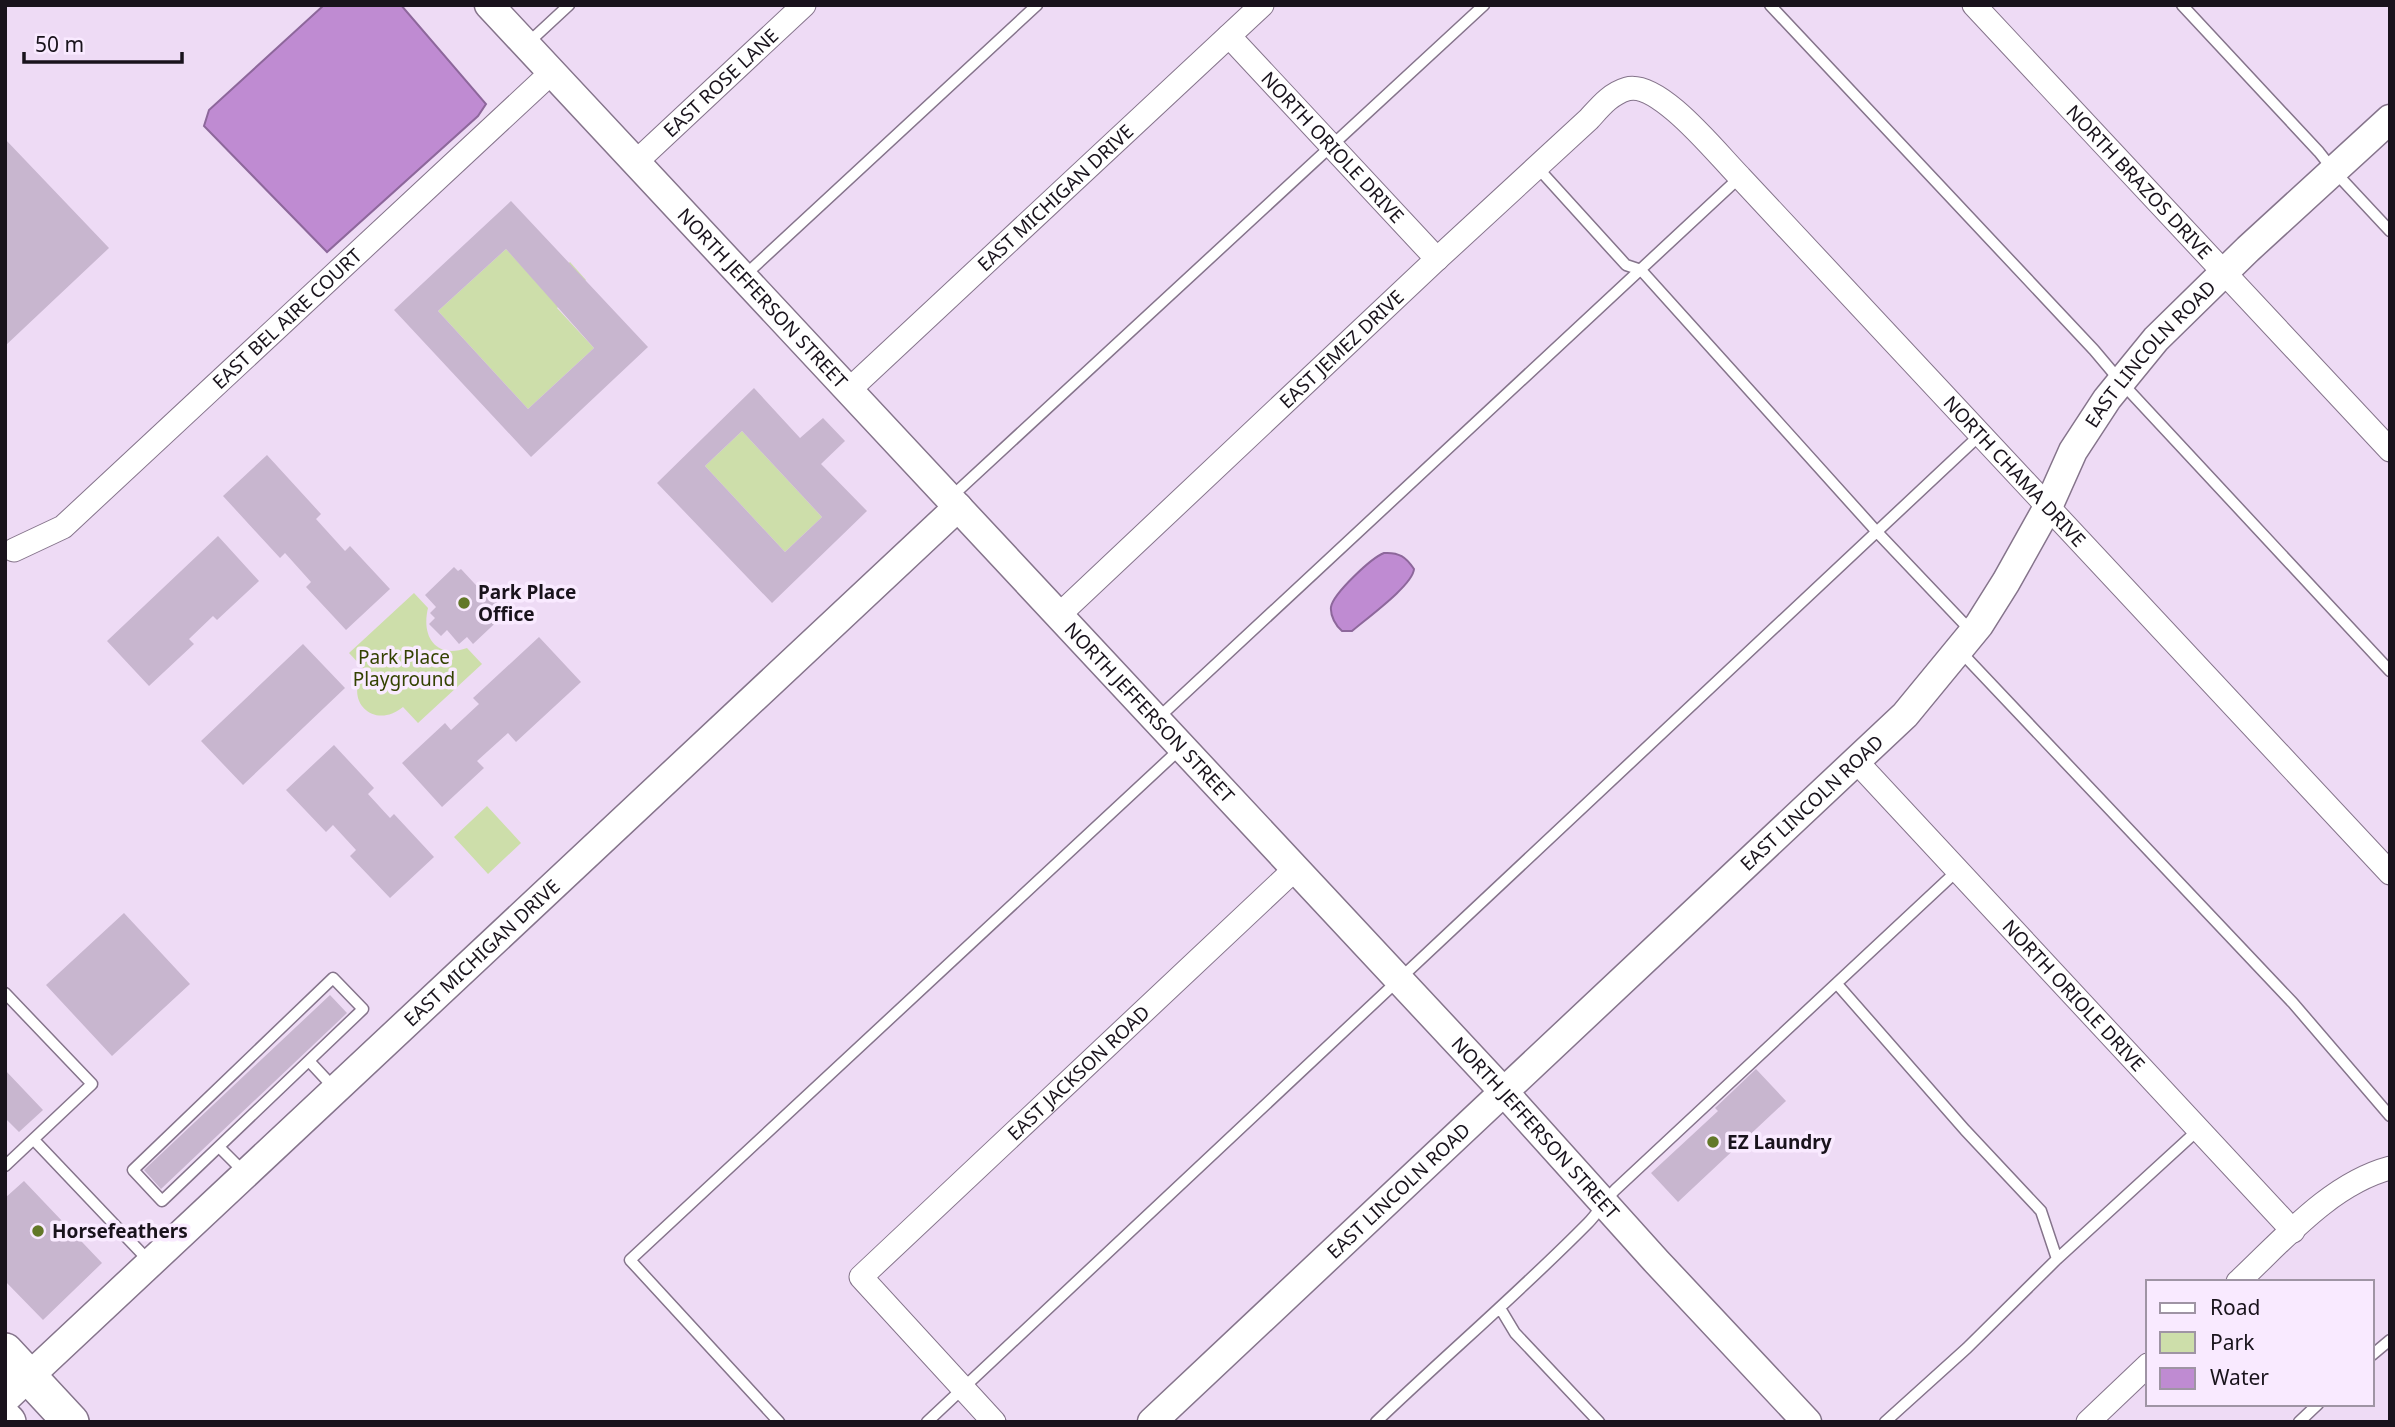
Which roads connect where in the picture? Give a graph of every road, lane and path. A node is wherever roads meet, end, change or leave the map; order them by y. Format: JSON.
{"nodes":[{"id":1,"x":489,"y":5,"type":"edge"},
{"id":2,"x":569,"y":5,"type":"edge"},
{"id":3,"x":804,"y":5,"type":"edge"},
{"id":4,"x":1037,"y":5,"type":"edge"},
{"id":5,"x":1262,"y":5,"type":"edge"},
{"id":6,"x":1484,"y":5,"type":"edge"},
{"id":7,"x":1770,"y":5,"type":"edge"},
{"id":8,"x":1974,"y":5,"type":"edge"},
{"id":9,"x":2182,"y":5,"type":"edge"},
{"id":10,"x":1229,"y":36,"type":"junction"},
{"id":11,"x":526,"y":45,"type":"junction"},
{"id":12,"x":551,"y":73,"type":"junction"},
{"id":13,"x":1629,"y":88,"type":"joint"},
{"id":14,"x":2390,"y":119,"type":"edge"},
{"id":15,"x":1332,"y":146,"type":"junction"},
{"id":16,"x":636,"y":162,"type":"junction"},
{"id":17,"x":1537,"y":167,"type":"junction"},
{"id":18,"x":2334,"y":171,"type":"junction"},
{"id":19,"x":1740,"y":177,"type":"junction"},
{"id":20,"x":2390,"y":231,"type":"edge"},
{"id":21,"x":1437,"y":259,"type":"junction"},
{"id":22,"x":1641,"y":270,"type":"junction"},
{"id":23,"x":2224,"y":272,"type":"junction"},
{"id":24,"x":743,"y":277,"type":"junction"},
{"id":25,"x":2121,"y":382,"type":"junction"},
{"id":26,"x":849,"y":390,"type":"junction"},
{"id":27,"x":1981,"y":434,"type":"junction"},
{"id":28,"x":2390,"y":450,"type":"edge"},
{"id":29,"x":954,"y":502,"type":"junction"},
{"id":30,"x":2048,"y":507,"type":"junction"},
{"id":31,"x":1877,"y":531,"type":"junction"},
{"id":32,"x":14,"y":550,"type":"dead end"},
{"id":33,"x":1059,"y":615,"type":"junction"},
{"id":34,"x":1966,"y":641,"type":"junction"},
{"id":35,"x":2390,"y":671,"type":"edge"},
{"id":36,"x":1157,"y":720,"type":"junction"},
{"id":37,"x":1182,"y":747,"type":"junction"},
{"id":38,"x":1856,"y":761,"type":"junction"},
{"id":39,"x":1295,"y":869,"type":"junction"},
{"id":40,"x":1958,"y":870,"type":"junction"},
{"id":41,"x":2390,"y":873,"type":"edge"},
{"id":42,"x":1398,"y":979,"type":"junction"},
{"id":43,"x":1837,"y":984,"type":"junction"},
{"id":44,"x":5,"y":993,"type":"edge"},
{"id":45,"x":309,"y":1061,"type":"junction"},
{"id":46,"x":336,"y":1090,"type":"junction"},
{"id":47,"x":1503,"y":1091,"type":"junction"},
{"id":48,"x":2390,"y":1116,"type":"edge"},
{"id":49,"x":2198,"y":1130,"type":"junction"},
{"id":50,"x":34,"y":1140,"type":"junction"},
{"id":51,"x":219,"y":1147,"type":"junction"},
{"id":52,"x":5,"y":1166,"type":"edge"},
{"id":53,"x":2390,"y":1168,"type":"edge"},
{"id":54,"x":246,"y":1174,"type":"junction"},
{"id":55,"x":1603,"y":1202,"type":"junction"},
{"id":56,"x":2293,"y":1231,"type":"junction"},
{"id":57,"x":2057,"y":1259,"type":"junction"},
{"id":58,"x":150,"y":1263,"type":"junction"},
{"id":59,"x":2240,"y":1280,"type":"edge"},
{"id":60,"x":1500,"y":1308,"type":"junction"},
{"id":61,"x":2390,"y":1340,"type":"edge"},
{"id":62,"x":5,"y":1351,"type":"edge"},
{"id":63,"x":2374,"y":1353,"type":"edge"},
{"id":64,"x":2146,"y":1367,"type":"edge"},
{"id":65,"x":17,"y":1388,"type":"edge"},
{"id":66,"x":964,"y":1388,"type":"junction"},
{"id":67,"x":2316,"y":1406,"type":"edge"},
{"id":68,"x":71,"y":1422,"type":"edge"},
{"id":69,"x":779,"y":1422,"type":"edge"},
{"id":70,"x":928,"y":1422,"type":"edge"},
{"id":71,"x":994,"y":1422,"type":"edge"},
{"id":72,"x":1152,"y":1422,"type":"edge"},
{"id":73,"x":1377,"y":1422,"type":"edge"},
{"id":74,"x":1599,"y":1422,"type":"edge"},
{"id":75,"x":1807,"y":1422,"type":"edge"},
{"id":76,"x":1885,"y":1422,"type":"edge"},
{"id":77,"x":2088,"y":1422,"type":"edge"},
{"id":78,"x":2299,"y":1422,"type":"edge"}],
"edges":[{"from":1,"to":11,"type":"street","name":"NORTH JEFFERSON STREET"},
{"from":2,"to":11,"type":"lane"},
{"from":3,"to":16,"type":"street","name":"EAST ROSE LANE"},
{"from":4,"to":24,"type":"lane"},
{"from":5,"to":10,"type":"street","name":"EAST MICHIGAN DRIVE"},
{"from":6,"to":15,"type":"lane"},
{"from":7,"to":25,"type":"lane"},
{"from":8,"to":23,"type":"street","name":"NORTH BRAZOS DRIVE"},
{"from":9,"to":18,"type":"lane"},
{"from":10,"to":15,"type":"street","name":"NORTH ORIOLE DRIVE"},
{"from":10,"to":26,"type":"street","name":"EAST MICHIGAN DRIVE"},
{"from":11,"to":12,"type":"street","name":"NORTH JEFFERSON STREET"},
{"from":12,"to":16,"type":"street","name":"NORTH JEFFERSON STREET"},
{"from":12,"to":32,"type":"street","name":"EAST BEL AIRE COURT"},
{"from":13,"to":17,"type":"street","name":"EAST JEMEZ DRIVE"},
{"from":13,"to":19,"type":"street","name":"NORTH CHAMA DRIVE"},
{"from":14,"to":18,"type":"street","name":"EAST LINCOLN ROAD"},
{"from":15,"to":21,"type":"street","name":"NORTH ORIOLE DRIVE"},
{"from":15,"to":29,"type":"lane"},
{"from":16,"to":24,"type":"street","name":"NORTH JEFFERSON STREET"},
{"from":17,"to":21,"type":"street","name":"EAST JEMEZ DRIVE"},
{"from":17,"to":22,"type":"lane"},
{"from":18,"to":20,"type":"lane"},
{"from":18,"to":23,"type":"street","name":"EAST LINCOLN ROAD"},
{"from":19,"to":22,"type":"lane"},
{"from":19,"to":27,"type":"street","name":"NORTH CHAMA DRIVE"},
{"from":21,"to":33,"type":"street","name":"EAST JEMEZ DRIVE"},
{"from":22,"to":31,"type":"lane"},
{"from":22,"to":36,"type":"lane"},
{"from":23,"to":25,"type":"street","name":"EAST LINCOLN ROAD"},
{"from":23,"to":28,"type":"street","name":"NORTH BRAZOS DRIVE"},
{"from":24,"to":26,"type":"street","name":"NORTH JEFFERSON STREET"},
{"from":25,"to":30,"type":"street","name":"EAST LINCOLN ROAD"},
{"from":25,"to":35,"type":"lane"},
{"from":26,"to":29,"type":"street","name":"NORTH JEFFERSON STREET"},
{"from":27,"to":30,"type":"street","name":"NORTH CHAMA DRIVE"},
{"from":27,"to":31,"type":"lane"},
{"from":29,"to":33,"type":"street","name":"NORTH JEFFERSON STREET"},
{"from":29,"to":46,"type":"street","name":"EAST MICHIGAN DRIVE"},
{"from":30,"to":34,"type":"street","name":"EAST LINCOLN ROAD"},
{"from":30,"to":41,"type":"street","name":"NORTH CHAMA DRIVE"},
{"from":31,"to":34,"type":"lane"},
{"from":31,"to":42,"type":"lane"},
{"from":33,"to":36,"type":"street","name":"NORTH JEFFERSON STREET"},
{"from":34,"to":38,"type":"street","name":"EAST LINCOLN ROAD"},
{"from":34,"to":48,"type":"lane"},
{"from":36,"to":37,"type":"street","name":"NORTH JEFFERSON STREET"},
{"from":37,"to":39,"type":"street","name":"NORTH JEFFERSON STREET"},
{"from":37,"to":69,"type":"lane"},
{"from":38,"to":40,"type":"street","name":"NORTH ORIOLE DRIVE"},
{"from":38,"to":47,"type":"street","name":"EAST LINCOLN ROAD"},
{"from":39,"to":42,"type":"street","name":"NORTH JEFFERSON STREET"},
{"from":39,"to":66,"type":"street","name":"EAST JACKSON ROAD"},
{"from":40,"to":43,"type":"lane"},
{"from":40,"to":49,"type":"street","name":"NORTH ORIOLE DRIVE"},
{"from":42,"to":47,"type":"street","name":"NORTH JEFFERSON STREET"},
{"from":42,"to":66,"type":"lane"},
{"from":43,"to":55,"type":"lane"},
{"from":43,"to":57,"type":"lane"},
{"from":44,"to":50,"type":"lane"},
{"from":45,"to":46,"type":"lane"},
{"from":45,"to":51,"type":"lane"},
{"from":45,"to":51,"type":"lane"},
{"from":46,"to":54,"type":"street","name":"EAST MICHIGAN DRIVE"},
{"from":47,"to":55,"type":"street","name":"NORTH JEFFERSON STREET"},
{"from":47,"to":72,"type":"street","name":"EAST LINCOLN ROAD"},
{"from":49,"to":56,"type":"street","name":"NORTH ORIOLE DRIVE"},
{"from":49,"to":57,"type":"lane"},
{"from":50,"to":52,"type":"lane"},
{"from":50,"to":58,"type":"lane"},
{"from":51,"to":54,"type":"lane"},
{"from":53,"to":56,"type":"street"},
{"from":54,"to":58,"type":"street","name":"EAST MICHIGAN DRIVE"},
{"from":55,"to":60,"type":"lane"},
{"from":55,"to":75,"type":"street","name":"NORTH JEFFERSON STREET"},
{"from":56,"to":59,"type":"street"},
{"from":57,"to":76,"type":"lane"},
{"from":58,"to":65,"type":"street","name":"EAST MICHIGAN DRIVE"},
{"from":60,"to":73,"type":"lane"},
{"from":60,"to":74,"type":"lane"},
{"from":61,"to":63,"type":"lane"},
{"from":62,"to":65,"type":"main road"},
{"from":64,"to":77,"type":"street"},
{"from":65,"to":68,"type":"main road"},
{"from":66,"to":70,"type":"lane"},
{"from":66,"to":71,"type":"street"},
{"from":67,"to":78,"type":"lane"}]}
